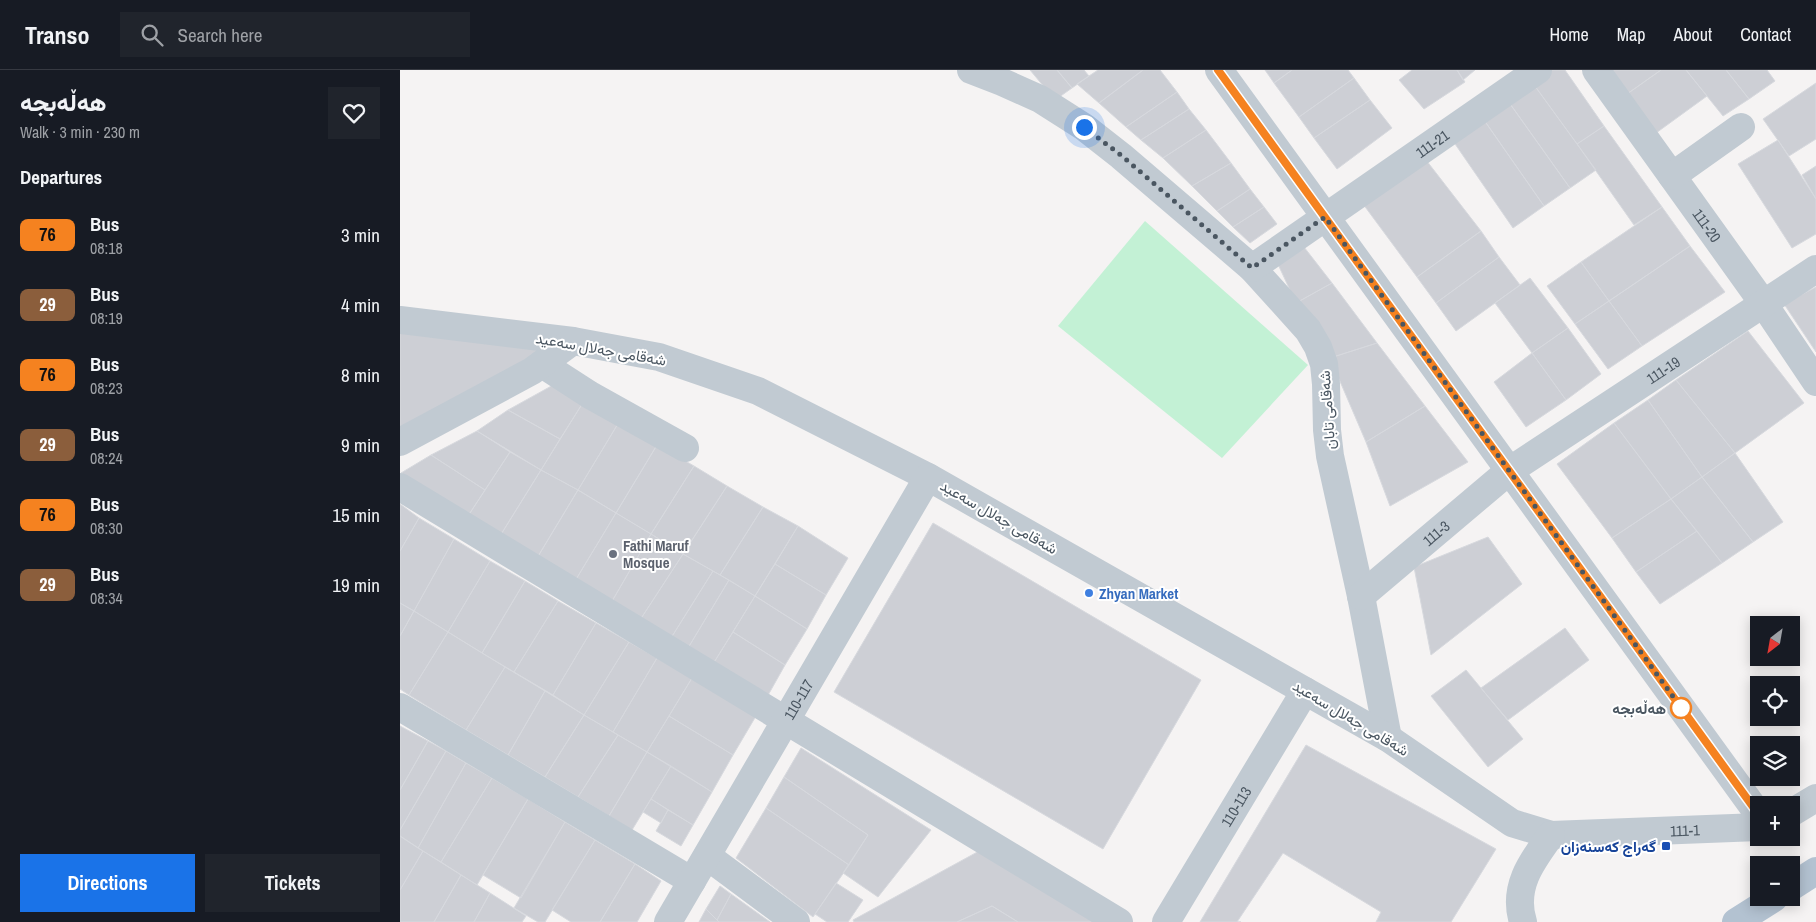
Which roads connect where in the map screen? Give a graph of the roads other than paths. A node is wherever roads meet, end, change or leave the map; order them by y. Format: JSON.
{"nodes":[{"id":1,"x":971,"y":70,"type":"edge"},
{"id":2,"x":1218,"y":70,"type":"edge"},
{"id":3,"x":1538,"y":70,"type":"edge"},
{"id":4,"x":1596,"y":70,"type":"edge"},
{"id":5,"x":1009,"y":76,"type":"edge"},
{"id":6,"x":1741,"y":127,"type":"dead end"},
{"id":7,"x":1672,"y":176,"type":"junction"},
{"id":8,"x":1325,"y":217,"type":"junction"},
{"id":9,"x":1252,"y":268,"type":"junction"},
{"id":10,"x":1816,"y":269,"type":"edge"},
{"id":11,"x":1763,"y":303,"type":"junction"},
{"id":12,"x":400,"y":320,"type":"edge"},
{"id":13,"x":573,"y":341,"type":"junction"},
{"id":14,"x":542,"y":364,"type":"junction"},
{"id":15,"x":1816,"y":382,"type":"edge"},
{"id":16,"x":400,"y":442,"type":"edge"},
{"id":17,"x":685,"y":448,"type":"dead end"},
{"id":18,"x":1509,"y":471,"type":"junction"},
{"id":19,"x":928,"y":477,"type":"junction"},
{"id":20,"x":400,"y":487,"type":"edge"},
{"id":21,"x":1361,"y":596,"type":"junction"},
{"id":22,"x":1306,"y":691,"type":"junction"},
{"id":23,"x":400,"y":708,"type":"edge"},
{"id":24,"x":785,"y":721,"type":"junction"},
{"id":25,"x":1388,"y":738,"type":"junction"},
{"id":26,"x":1816,"y":798,"type":"edge"},
{"id":27,"x":1750,"y":803,"type":"edge"},
{"id":28,"x":1800,"y":808,"type":"edge"},
{"id":29,"x":1750,"y":827,"type":"edge"},
{"id":30,"x":1551,"y":835,"type":"junction"},
{"id":31,"x":706,"y":856,"type":"junction"},
{"id":32,"x":1816,"y":871,"type":"edge"},
{"id":33,"x":692,"y":881,"type":"junction"},
{"id":34,"x":1800,"y":881,"type":"edge"},
{"id":35,"x":1761,"y":906,"type":"edge"},
{"id":36,"x":668,"y":922,"type":"edge"},
{"id":37,"x":796,"y":922,"type":"edge"},
{"id":38,"x":1120,"y":922,"type":"edge"},
{"id":39,"x":1166,"y":922,"type":"edge"},
{"id":40,"x":1523,"y":922,"type":"edge"},
{"id":41,"x":1736,"y":922,"type":"edge"}],
"edges":[{"from":1,"to":5,"type":"street","name":"شەقامی تابان"},
{"from":2,"to":8,"type":"street"},
{"from":3,"to":8,"type":"street","name":"111-21"},
{"from":4,"to":7,"type":"street","name":"111-20"},
{"from":5,"to":9,"type":"street","name":"شەقامی تابان"},
{"from":6,"to":7,"type":"street"},
{"from":7,"to":11,"type":"street","name":"111-20"},
{"from":8,"to":9,"type":"street","name":"111-21"},
{"from":8,"to":18,"type":"street"},
{"from":9,"to":21,"type":"street","name":"شەقامی تابان"},
{"from":10,"to":11,"type":"street","name":"111-19"},
{"from":11,"to":15,"type":"street","name":"111-20"},
{"from":11,"to":18,"type":"street","name":"111-19"},
{"from":12,"to":13,"type":"street","name":"شەقامی جەلال سەعید"},
{"from":13,"to":14,"type":"street"},
{"from":13,"to":19,"type":"street","name":"شەقامی جەلال سەعید"},
{"from":14,"to":16,"type":"street"},
{"from":14,"to":17,"type":"street"},
{"from":18,"to":21,"type":"street","name":"111-3"},
{"from":18,"to":27,"type":"street"},
{"from":19,"to":22,"type":"street","name":"شەقامی جەلال سەعید"},
{"from":19,"to":24,"type":"street","name":"110-117"},
{"from":20,"to":24,"type":"street"},
{"from":21,"to":25,"type":"street","name":"شەقامی تابان"},
{"from":22,"to":25,"type":"street","name":"شەقامی جەلال سەعید"},
{"from":22,"to":39,"type":"street","name":"110-113"},
{"from":23,"to":33,"type":"street"},
{"from":24,"to":31,"type":"street","name":"110-117"},
{"from":24,"to":38,"type":"street"},
{"from":25,"to":30,"type":"street","name":"شەقامی جەلال سەعید"},
{"from":26,"to":28,"type":"street"},
{"from":29,"to":30,"type":"street","name":"111-1"},
{"from":30,"to":40,"type":"street"},
{"from":31,"to":33,"type":"street","name":"110-117"},
{"from":31,"to":37,"type":"street"},
{"from":32,"to":34,"type":"main road"},
{"from":33,"to":36,"type":"street","name":"110-117"},
{"from":35,"to":41,"type":"main road"}]}
